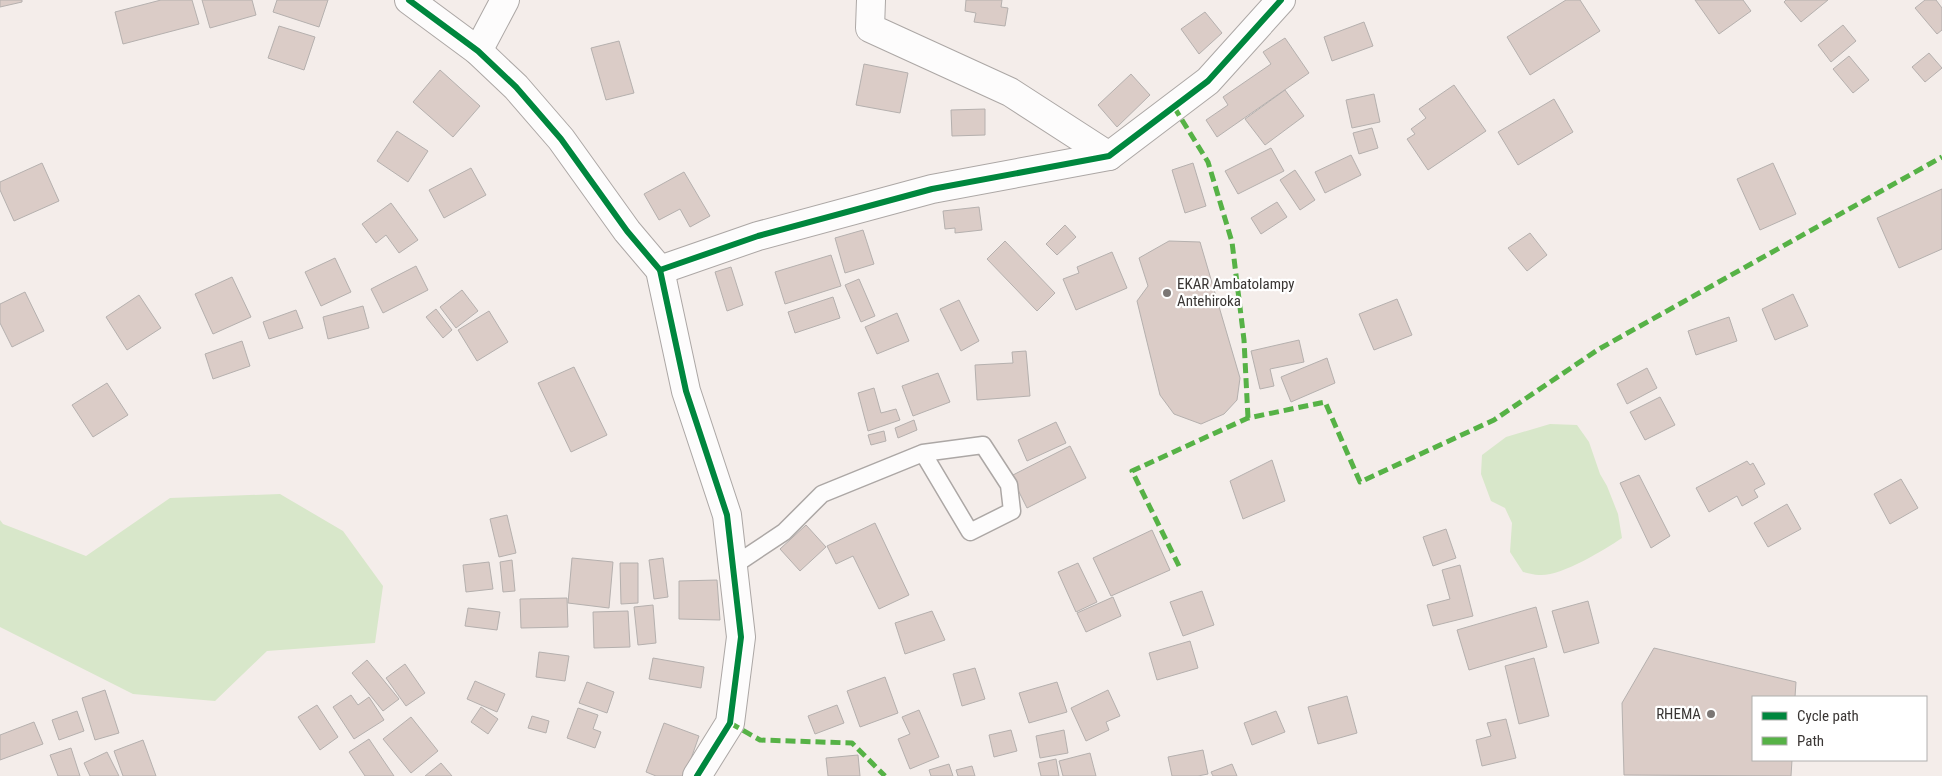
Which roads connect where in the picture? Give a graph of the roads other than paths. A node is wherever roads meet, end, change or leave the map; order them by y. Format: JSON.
{"nodes":[{"id":1,"x":409,"y":0,"type":"edge"},
{"id":2,"x":505,"y":0,"type":"edge"},
{"id":3,"x":871,"y":0,"type":"edge"},
{"id":4,"x":1281,"y":0,"type":"edge"},
{"id":5,"x":478,"y":50,"type":"junction"},
{"id":6,"x":1109,"y":156,"type":"junction"},
{"id":7,"x":660,"y":270,"type":"junction"},
{"id":8,"x":923,"y":453,"type":"junction"},
{"id":9,"x":733,"y":566,"type":"junction"},
{"id":10,"x":697,"y":776,"type":"edge"}],
"edges":[{"from":1,"to":5,"type":"street"},
{"from":2,"to":5,"type":"street"},
{"from":3,"to":6,"type":"street"},
{"from":4,"to":6,"type":"street"},
{"from":5,"to":7,"type":"street"},
{"from":6,"to":7,"type":"street"},
{"from":7,"to":9,"type":"street"},
{"from":8,"to":8,"type":"lane"},
{"from":8,"to":9,"type":"lane"},
{"from":9,"to":10,"type":"street"}]}
